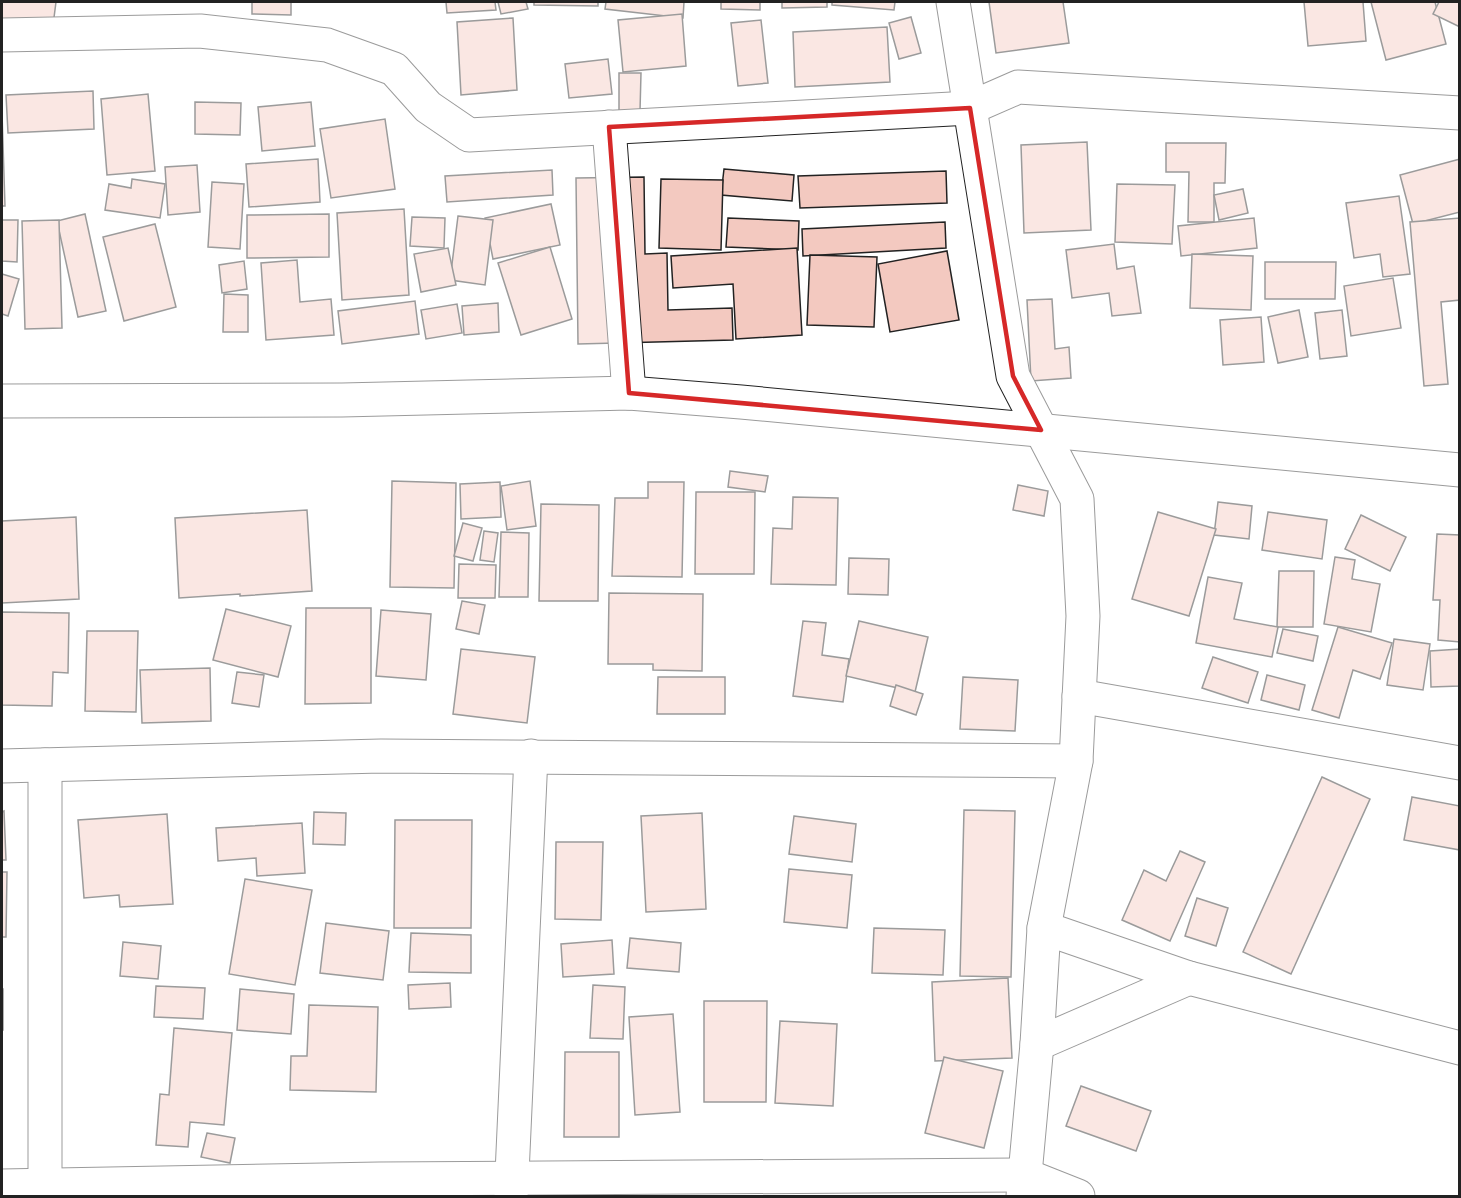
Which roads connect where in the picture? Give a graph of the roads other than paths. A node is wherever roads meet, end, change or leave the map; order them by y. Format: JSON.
{"nodes":[{"id":1,"x":953,"y":2,"type":"edge"},
{"id":2,"x":2,"y":35,"type":"edge"},
{"id":3,"x":970,"y":108,"type":"junction"},
{"id":4,"x":1460,"y":113,"type":"edge"},
{"id":5,"x":609,"y":127,"type":"junction"},
{"id":6,"x":629,"y":393,"type":"junction"},
{"id":7,"x":2,"y":401,"type":"edge"},
{"id":8,"x":1041,"y":430,"type":"junction"},
{"id":9,"x":1460,"y":470,"type":"edge"},
{"id":10,"x":1079,"y":696,"type":"junction"},
{"id":11,"x":531,"y":756,"type":"junction"},
{"id":12,"x":1076,"y":760,"type":"junction"},
{"id":13,"x":1460,"y":763,"type":"edge"},
{"id":14,"x":45,"y":765,"type":"junction"},
{"id":15,"x":2,"y":766,"type":"edge"},
{"id":16,"x":1044,"y":928,"type":"junction"},
{"id":17,"x":1189,"y":978,"type":"junction"},
{"id":18,"x":1037,"y":1044,"type":"junction"},
{"id":19,"x":1460,"y":1048,"type":"edge"},
{"id":20,"x":2,"y":1186,"type":"edge"},
{"id":21,"x":1024,"y":1186,"type":"edge"},
{"id":22,"x":511,"y":1187,"type":"edge"},
{"id":23,"x":45,"y":1191,"type":"edge"},
{"id":24,"x":1078,"y":1197,"type":"edge"}],
"edges":[{"from":1,"to":3,"type":"street"},
{"from":2,"to":5,"type":"street"},
{"from":3,"to":4,"type":"street"},
{"from":3,"to":5,"type":"street"},
{"from":3,"to":8,"type":"street"},
{"from":5,"to":6,"type":"street"},
{"from":6,"to":7,"type":"street"},
{"from":6,"to":8,"type":"street"},
{"from":8,"to":9,"type":"street"},
{"from":8,"to":10,"type":"street"},
{"from":10,"to":12,"type":"street"},
{"from":10,"to":13,"type":"street"},
{"from":11,"to":12,"type":"street"},
{"from":11,"to":14,"type":"street"},
{"from":11,"to":22,"type":"street"},
{"from":12,"to":16,"type":"street"},
{"from":14,"to":15,"type":"street"},
{"from":14,"to":23,"type":"street"},
{"from":16,"to":17,"type":"street"},
{"from":16,"to":18,"type":"street"},
{"from":17,"to":18,"type":"street"},
{"from":17,"to":19,"type":"street"},
{"from":18,"to":21,"type":"street"},
{"from":20,"to":23,"type":"street"},
{"from":21,"to":22,"type":"street"},
{"from":21,"to":24,"type":"street"},
{"from":22,"to":23,"type":"street"}]}
